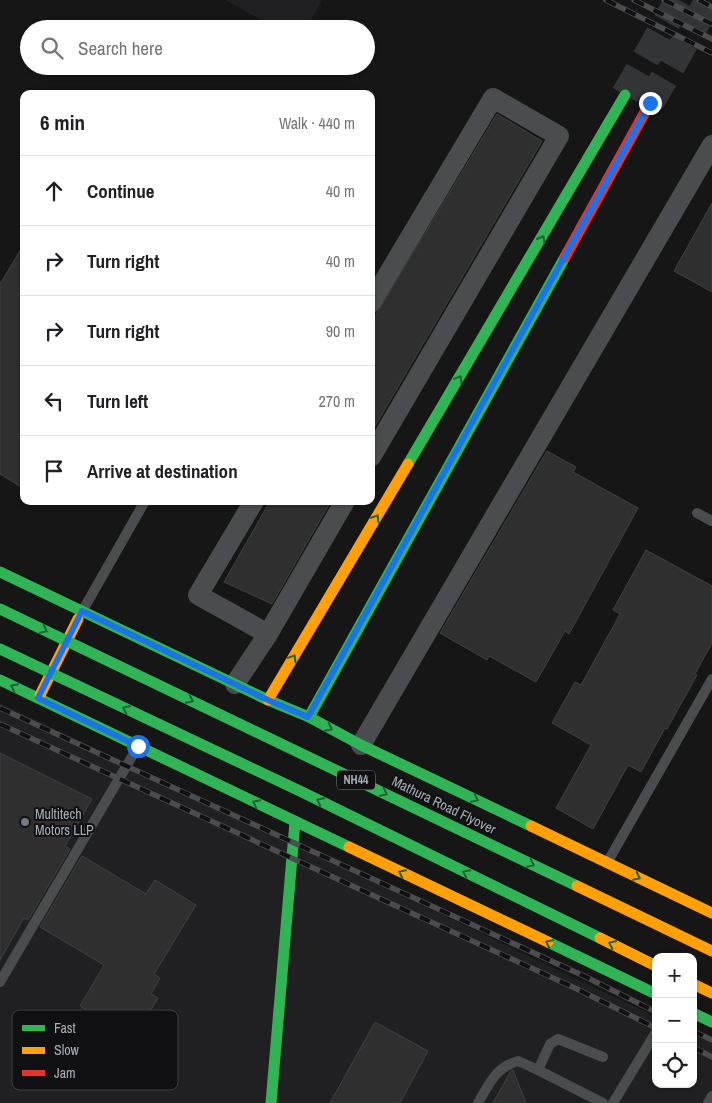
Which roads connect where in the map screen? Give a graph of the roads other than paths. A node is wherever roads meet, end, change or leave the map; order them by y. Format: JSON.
{"nodes":[{"id":1,"x":625,"y":95,"type":"tunnel mouth"},
{"id":2,"x":650,"y":103,"type":"tunnel mouth"},
{"id":3,"x":712,"y":145,"type":"edge"},
{"id":4,"x":375,"y":296,"type":"edge"},
{"id":5,"x":375,"y":450,"type":"edge"},
{"id":6,"x":144,"y":505,"type":"edge"},
{"id":7,"x":252,"y":505,"type":"edge"},
{"id":8,"x":344,"y":505,"type":"edge"},
{"id":9,"x":697,"y":513,"type":"dead end"},
{"id":10,"x":712,"y":521,"type":"edge"},
{"id":11,"x":0,"y":572,"type":"edge"},
{"id":12,"x":0,"y":609,"type":"edge"},
{"id":13,"x":82,"y":611,"type":"junction"},
{"id":14,"x":268,"y":634,"type":"junction"},
{"id":15,"x":0,"y":649,"type":"edge"},
{"id":16,"x":712,"y":679,"type":"edge"},
{"id":17,"x":0,"y":680,"type":"edge"},
{"id":18,"x":235,"y":684,"type":"junction"},
{"id":19,"x":38,"y":698,"type":"junction"},
{"id":20,"x":268,"y":700,"type":"junction"},
{"id":21,"x":308,"y":717,"type":"junction"},
{"id":22,"x":361,"y":745,"type":"junction"},
{"id":23,"x":138,"y":746,"type":"junction"},
{"id":24,"x":295,"y":822,"type":"junction"},
{"id":25,"x":607,"y":863,"type":"junction"},
{"id":26,"x":712,"y":913,"type":"edge"},
{"id":27,"x":712,"y":951,"type":"edge"},
{"id":28,"x":652,"y":964,"type":"edge"},
{"id":29,"x":0,"y":982,"type":"edge"},
{"id":30,"x":697,"y":986,"type":"edge"},
{"id":31,"x":652,"y":992,"type":"edge"},
{"id":32,"x":712,"y":993,"type":"edge"},
{"id":33,"x":697,"y":1015,"type":"edge"},
{"id":34,"x":712,"y":1022,"type":"edge"},
{"id":35,"x":652,"y":1039,"type":"edge"},
{"id":36,"x":603,"y":1057,"type":"dead end"},
{"id":37,"x":538,"y":1070,"type":"junction"},
{"id":38,"x":712,"y":1096,"type":"edge"},
{"id":39,"x":271,"y":1103,"type":"edge"},
{"id":40,"x":478,"y":1103,"type":"edge"},
{"id":41,"x":603,"y":1103,"type":"edge"},
{"id":42,"x":613,"y":1103,"type":"edge"},
{"id":43,"x":708,"y":1103,"type":"edge"}],
"edges":[{"from":20,"to":1,"type":"main road","one_way":true},
{"from":2,"to":21,"type":"main road"},
{"from":3,"to":22,"type":"street"},
{"from":4,"to":5,"type":"street"},
{"from":6,"to":13,"type":"lane"},
{"from":7,"to":14,"type":"street"},
{"from":8,"to":14,"type":"street"},
{"from":9,"to":10,"type":"lane"},
{"from":11,"to":13,"type":"main road"},
{"from":12,"to":27,"type":"main road","name":"Mathura Road Flyover","number":"NH44","one_way":true,"bridge":true},
{"from":13,"to":18,"type":"main road"},
{"from":13,"to":19,"type":"main road"},
{"from":14,"to":18,"type":"street"},
{"from":28,"to":15,"type":"main road","number":"NH44","one_way":true,"bridge":true},
{"from":16,"to":25,"type":"lane"},
{"from":19,"to":17,"type":"main road","one_way":true},
{"from":18,"to":20,"type":"main road"},
{"from":19,"to":23,"type":"main road"},
{"from":20,"to":21,"type":"main road"},
{"from":21,"to":22,"type":"main road","one_way":true},
{"from":22,"to":25,"type":"main road","one_way":true},
{"from":24,"to":23,"type":"main road","one_way":true},
{"from":23,"to":29,"type":"lane"},
{"from":31,"to":24,"type":"main road","one_way":true},
{"from":24,"to":39,"type":"main road"},
{"from":25,"to":26,"type":"main road","one_way":true},
{"from":30,"to":32,"type":"main road"},
{"from":33,"to":34,"type":"main road"},
{"from":35,"to":42,"type":"lane"},
{"from":36,"to":37,"type":"lane"},
{"from":37,"to":40,"type":"lane"},
{"from":37,"to":41,"type":"lane"},
{"from":38,"to":43,"type":"lane"}]}
